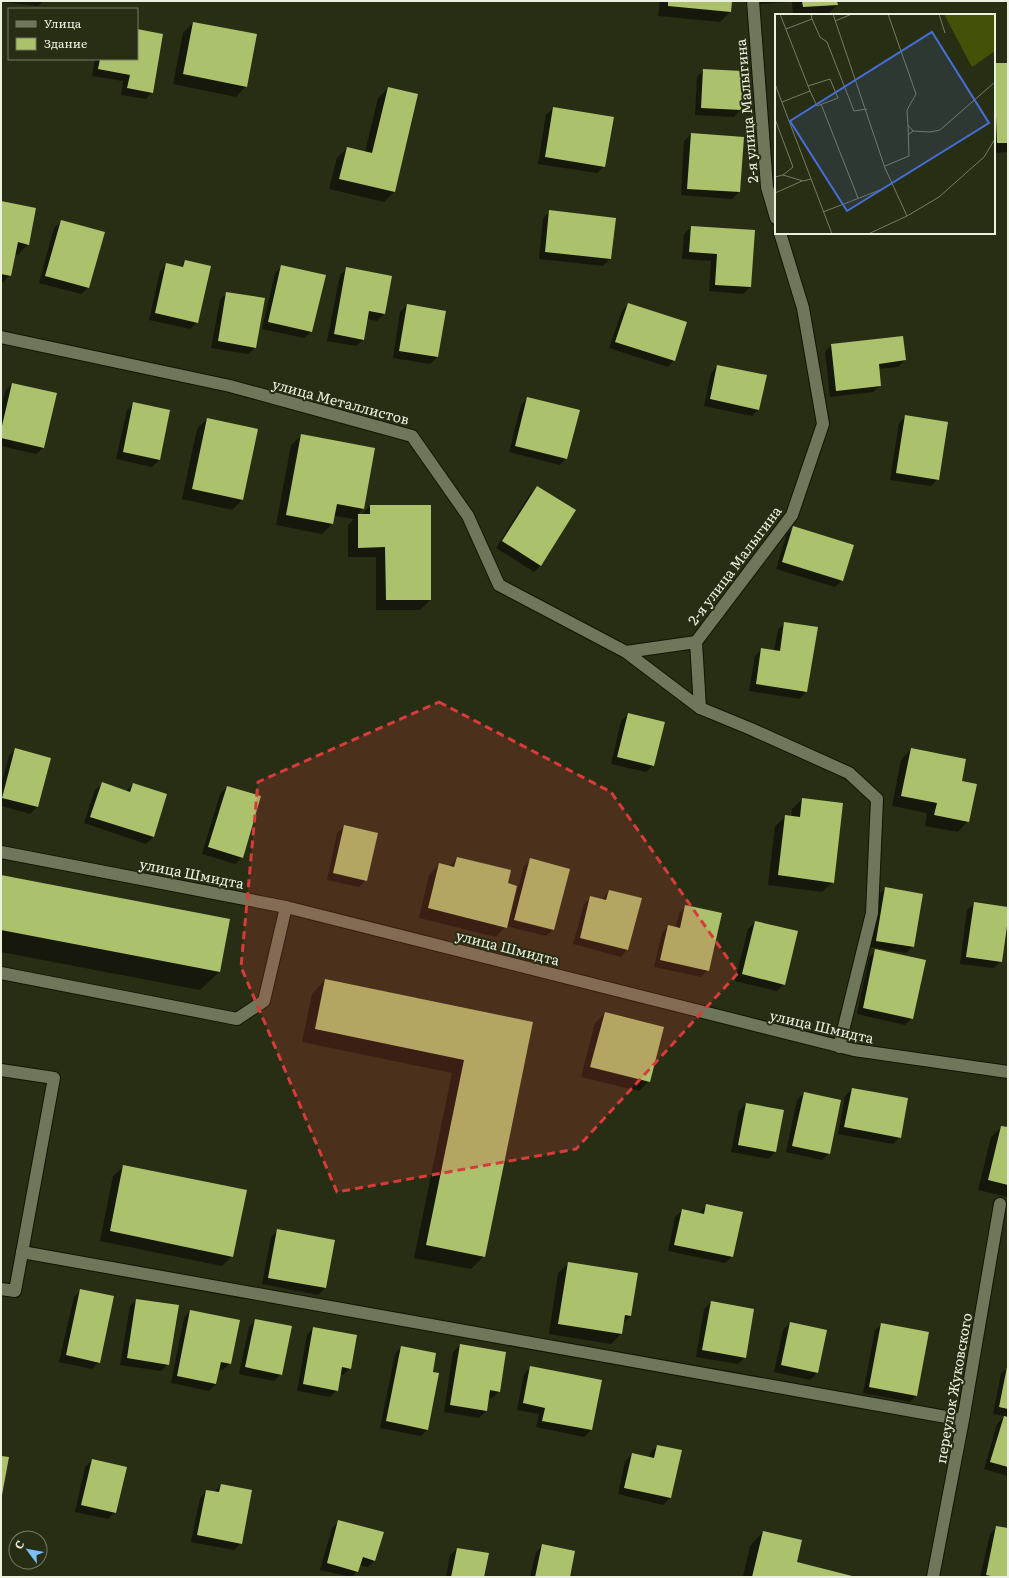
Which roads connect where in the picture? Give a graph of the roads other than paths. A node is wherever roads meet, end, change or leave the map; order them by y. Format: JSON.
{"nodes":[{"id":1,"x":753,"y":1,"type":"edge"},
{"id":2,"x":775,"y":215,"type":"edge"},
{"id":3,"x":780,"y":234,"type":"edge"},
{"id":4,"x":1,"y":337,"type":"edge"},
{"id":5,"x":696,"y":642,"type":"junction"},
{"id":6,"x":626,"y":652,"type":"junction"},
{"id":7,"x":700,"y":708,"type":"junction"},
{"id":8,"x":1,"y":852,"type":"edge"},
{"id":9,"x":286,"y":907,"type":"junction"},
{"id":10,"x":1,"y":974,"type":"edge"},
{"id":11,"x":839,"y":1047,"type":"junction"},
{"id":12,"x":1,"y":1070,"type":"edge"},
{"id":13,"x":1008,"y":1072,"type":"edge"},
{"id":14,"x":1000,"y":1204,"type":"dead end"},
{"id":15,"x":22,"y":1252,"type":"junction"},
{"id":16,"x":1,"y":1289,"type":"edge"},
{"id":17,"x":963,"y":1420,"type":"junction"},
{"id":18,"x":933,"y":1577,"type":"edge"}],
"edges":[{"from":1,"to":2,"type":"street","name":"2-я улица Малыгина"},
{"from":3,"to":5,"type":"street","name":"2-я улица Малыгина"},
{"from":4,"to":6,"type":"street","name":"улица Металлистов"},
{"from":5,"to":6,"type":"street"},
{"from":5,"to":7,"type":"street","name":"2-я улица Малыгина"},
{"from":6,"to":7,"type":"street","name":"улица Металлистов"},
{"from":7,"to":11,"type":"street"},
{"from":8,"to":9,"type":"street","name":"улица Шмидта"},
{"from":9,"to":10,"type":"street"},
{"from":9,"to":11,"type":"street","name":"улица Шмидта"},
{"from":11,"to":13,"type":"street","name":"улица Шмидта"},
{"from":12,"to":15,"type":"street"},
{"from":14,"to":17,"type":"street","name":"переулок Жуковского"},
{"from":15,"to":16,"type":"street"},
{"from":15,"to":17,"type":"street"},
{"from":17,"to":18,"type":"street","name":"переулок Жуковского"}]}
